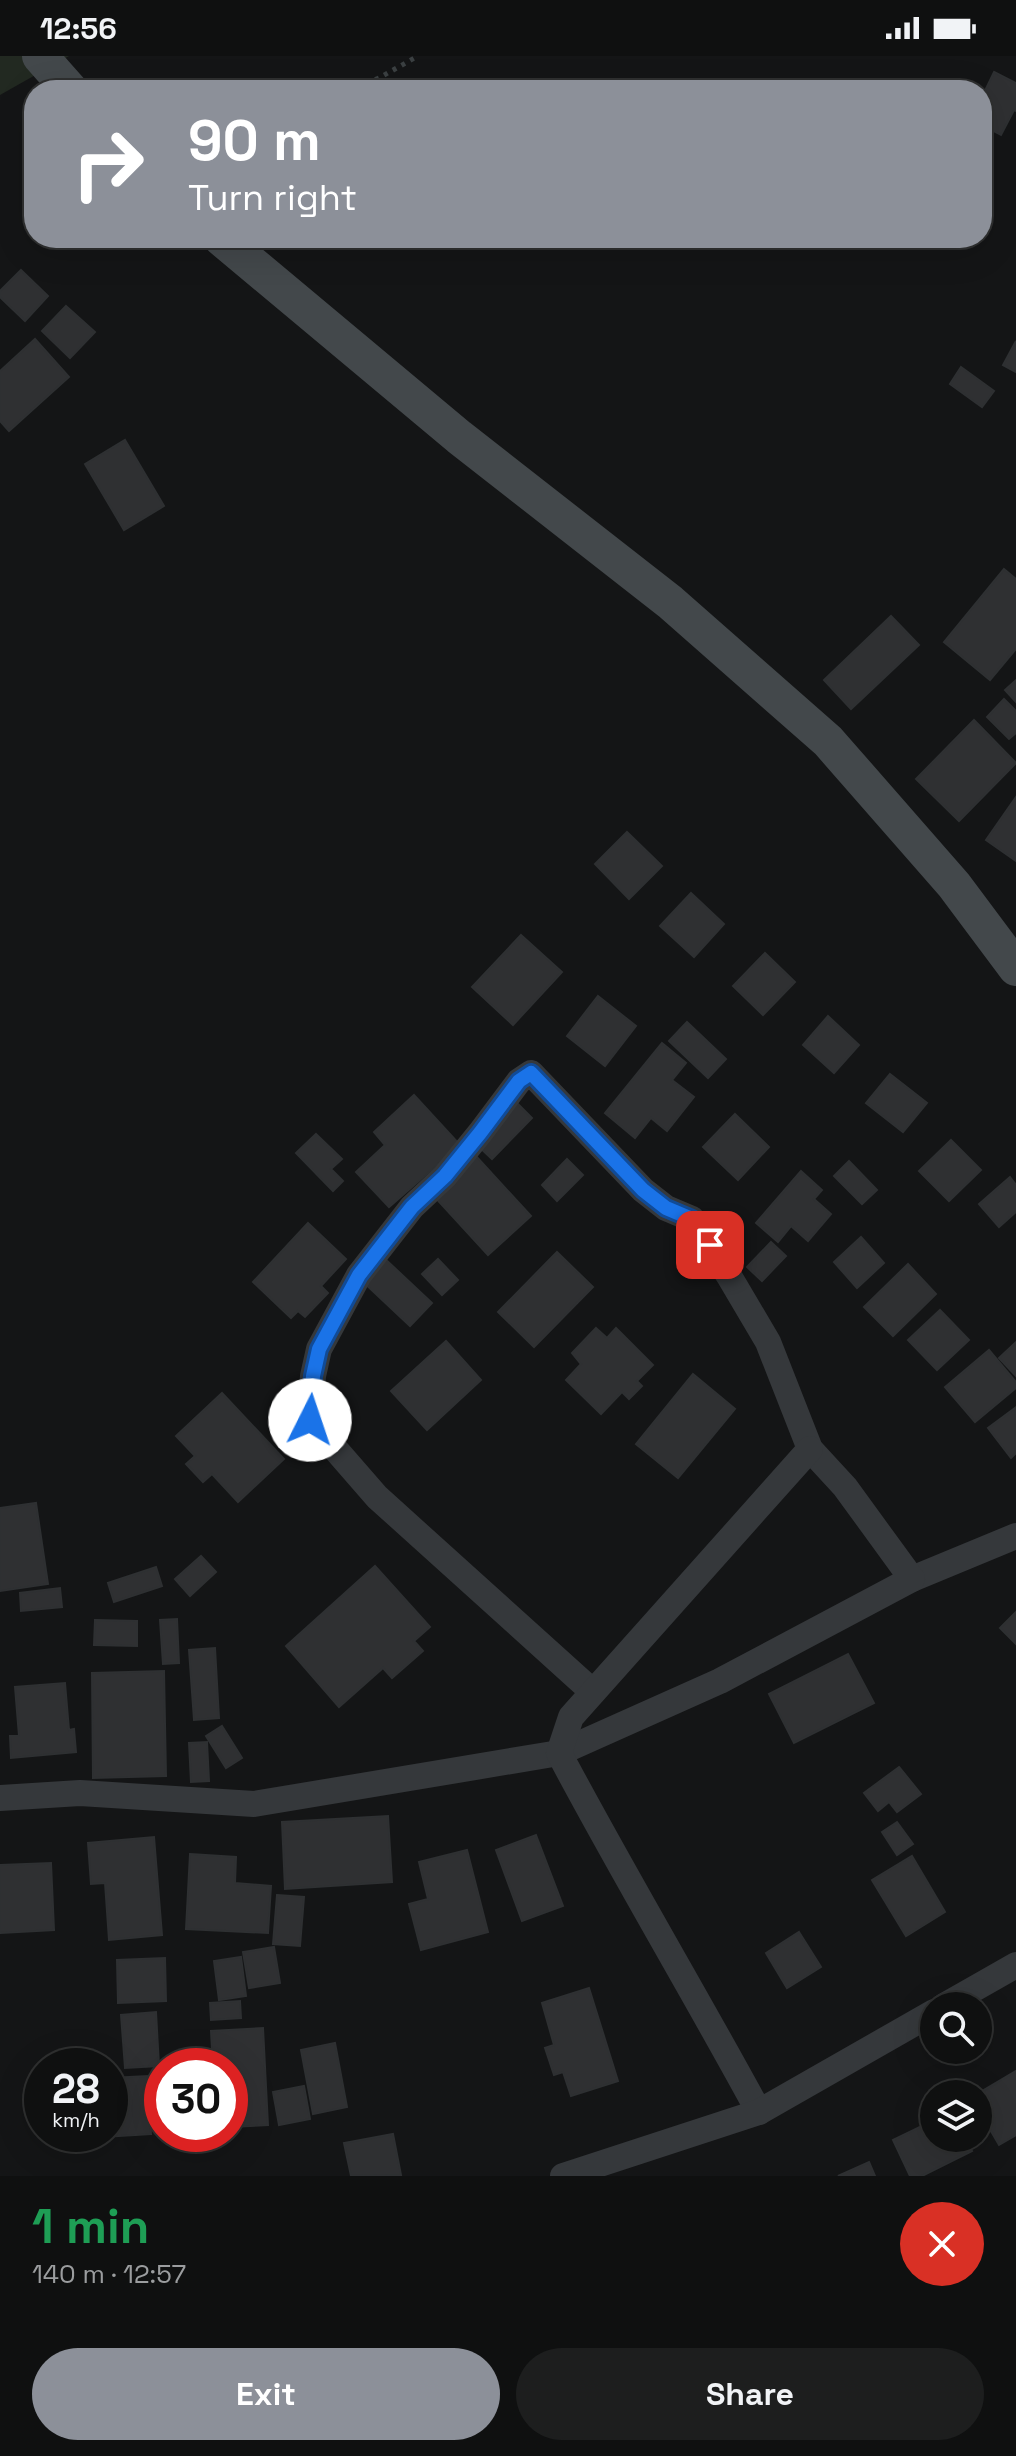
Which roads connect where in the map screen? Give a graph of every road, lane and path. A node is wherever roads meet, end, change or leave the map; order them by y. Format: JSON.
{"nodes":[{"id":1,"x":40,"y":56,"type":"edge"},
{"id":2,"x":418,"y":56,"type":"edge"},
{"id":3,"x":61,"y":80,"type":"edge"},
{"id":4,"x":374,"y":80,"type":"edge"},
{"id":5,"x":233,"y":248,"type":"edge"},
{"id":6,"x":1016,"y":968,"type":"edge"},
{"id":7,"x":810,"y":1449,"type":"junction"},
{"id":8,"x":1016,"y":1536,"type":"edge"},
{"id":9,"x":912,"y":1579,"type":"junction"},
{"id":10,"x":593,"y":1692,"type":"junction"},
{"id":11,"x":559,"y":1753,"type":"junction"},
{"id":12,"x":0,"y":1798,"type":"edge"},
{"id":13,"x":1016,"y":1965,"type":"edge"},
{"id":14,"x":969,"y":1992,"type":"edge"},
{"id":15,"x":920,"y":2020,"type":"edge"},
{"id":16,"x":759,"y":2112,"type":"junction"},
{"id":17,"x":563,"y":2176,"type":"edge"}],
"edges":[{"from":1,"to":3,"type":"street"},
{"from":2,"to":4,"type":"path"},
{"from":5,"to":6,"type":"street"},
{"from":7,"to":9,"type":"street"},
{"from":7,"to":10,"type":"street"},
{"from":7,"to":10,"type":"street"},
{"from":8,"to":9,"type":"street"},
{"from":9,"to":11,"type":"street"},
{"from":10,"to":11,"type":"street"},
{"from":11,"to":12,"type":"street"},
{"from":11,"to":16,"type":"street"},
{"from":13,"to":14,"type":"street"},
{"from":15,"to":16,"type":"street"},
{"from":16,"to":17,"type":"street"}]}
